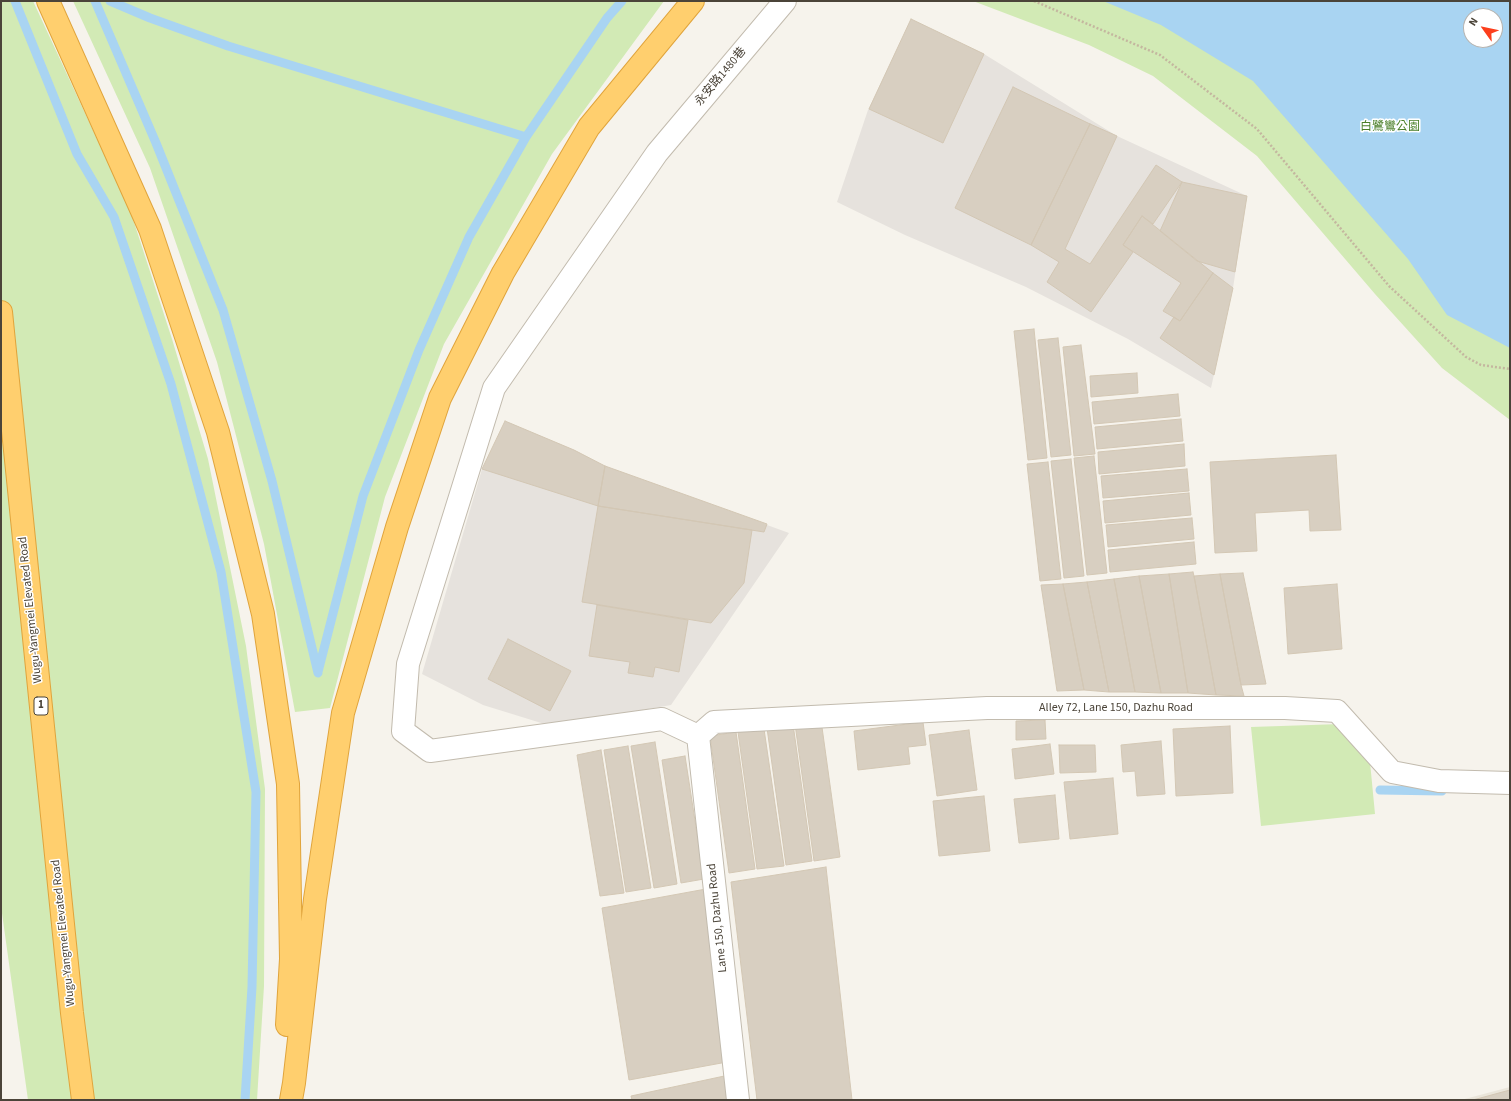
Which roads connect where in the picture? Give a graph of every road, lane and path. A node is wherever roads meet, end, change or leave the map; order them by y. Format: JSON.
{"nodes":[{"id":1,"x":48,"y":1,"type":"edge"},
{"id":2,"x":693,"y":1,"type":"edge"},
{"id":3,"x":785,"y":1,"type":"edge"},
{"id":4,"x":1034,"y":1,"type":"edge"},
{"id":5,"x":1,"y":312,"type":"edge"},
{"id":6,"x":1510,"y":369,"type":"edge"},
{"id":7,"x":698,"y":736,"type":"junction"},
{"id":8,"x":1510,"y":783,"type":"edge"},
{"id":9,"x":82,"y":1100,"type":"edge"},
{"id":10,"x":282,"y":1100,"type":"edge"},
{"id":11,"x":291,"y":1100,"type":"edge"},
{"id":12,"x":738,"y":1100,"type":"edge"}],
"edges":[{"from":1,"to":10,"type":"highway"},
{"from":2,"to":11,"type":"highway"},
{"from":3,"to":7,"type":"street","name":"永安路1480巷"},
{"from":4,"to":6,"type":"path"},
{"from":5,"to":9,"type":"highway","name":"Wugu-Yangmei Elevated Road","number":"1"},
{"from":7,"to":8,"type":"street","name":"Alley 72, Lane 150, Dazhu Road"},
{"from":7,"to":12,"type":"street","name":"Lane 150, Dazhu Road"}]}
